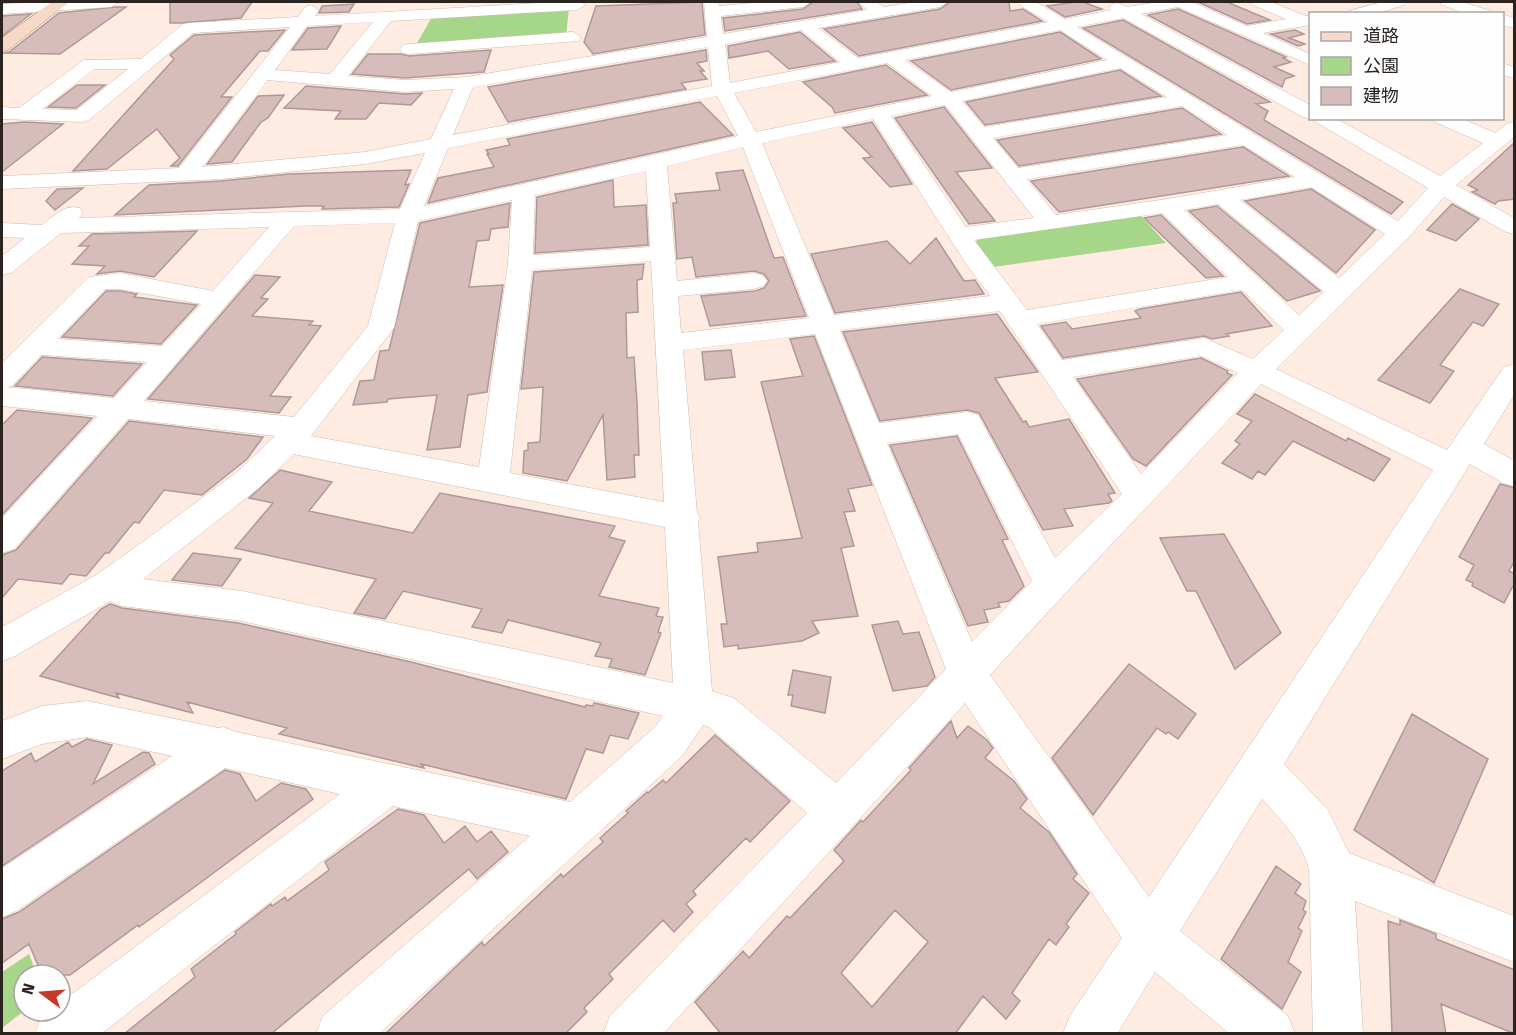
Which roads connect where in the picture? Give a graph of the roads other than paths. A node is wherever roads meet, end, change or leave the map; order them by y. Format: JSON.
{"nodes":[{"id":1,"x":111,"y":2,"type":"edge"},
{"id":2,"x":317,"y":2,"type":"edge"},
{"id":3,"x":796,"y":2,"type":"edge"},
{"id":4,"x":866,"y":2,"type":"edge"},
{"id":5,"x":940,"y":2,"type":"edge"},
{"id":6,"x":1026,"y":2,"type":"edge"},
{"id":7,"x":1106,"y":2,"type":"edge"},
{"id":8,"x":1259,"y":2,"type":"edge"},
{"id":9,"x":1398,"y":2,"type":"edge"},
{"id":10,"x":1448,"y":2,"type":"edge"},
{"id":11,"x":59,"y":3,"type":"edge"},
{"id":12,"x":577,"y":3,"type":"edge"},
{"id":13,"x":2,"y":9,"type":"edge"},
{"id":14,"x":881,"y":12,"type":"junction"},
{"id":15,"x":1349,"y":12,"type":"edge"},
{"id":16,"x":1479,"y":12,"type":"edge"},
{"id":17,"x":430,"y":13,"type":"junction"},
{"id":18,"x":1125,"y":13,"type":"junction"},
{"id":19,"x":386,"y":16,"type":"junction"},
{"id":20,"x":713,"y":18,"type":"edge"},
{"id":21,"x":304,"y":21,"type":"junction"},
{"id":22,"x":804,"y":24,"type":"junction"},
{"id":23,"x":1304,"y":24,"type":"edge"},
{"id":24,"x":1063,"y":25,"type":"junction"},
{"id":25,"x":1246,"y":31,"type":"junction"},
{"id":26,"x":573,"y":38,"type":"junction"},
{"id":27,"x":1183,"y":45,"type":"junction"},
{"id":28,"x":2,"y":46,"type":"edge"},
{"id":29,"x":409,"y":49,"type":"junction"},
{"id":30,"x":890,"y":57,"type":"junction"},
{"id":31,"x":1309,"y":59,"type":"edge"},
{"id":32,"x":1122,"y":62,"type":"junction"},
{"id":33,"x":146,"y":64,"type":"junction"},
{"id":34,"x":854,"y":64,"type":"junction"},
{"id":35,"x":568,"y":65,"type":"junction"},
{"id":36,"x":262,"y":74,"type":"junction"},
{"id":37,"x":335,"y":80,"type":"junction"},
{"id":38,"x":466,"y":83,"type":"junction"},
{"id":39,"x":388,"y":84,"type":"junction"},
{"id":40,"x":722,"y":89,"type":"junction"},
{"id":41,"x":946,"y":99,"type":"junction"},
{"id":42,"x":1185,"y":100,"type":"junction"},
{"id":43,"x":1309,"y":112,"type":"edge"},
{"id":44,"x":2,"y":113,"type":"edge"},
{"id":45,"x":24,"y":113,"type":"junction"},
{"id":46,"x":879,"y":113,"type":"junction"},
{"id":47,"x":1105,"y":114,"type":"junction"},
{"id":48,"x":1324,"y":120,"type":"edge"},
{"id":49,"x":1476,"y":120,"type":"edge"},
{"id":50,"x":1509,"y":122,"type":"edge"},
{"id":51,"x":1047,"y":123,"type":"junction"},
{"id":52,"x":1121,"y":127,"type":"dead end"},
{"id":53,"x":981,"y":134,"type":"junction"},
{"id":54,"x":1247,"y":138,"type":"junction"},
{"id":55,"x":750,"y":139,"type":"junction"},
{"id":56,"x":440,"y":143,"type":"junction"},
{"id":57,"x":1080,"y":151,"type":"junction"},
{"id":58,"x":656,"y":162,"type":"junction"},
{"id":59,"x":185,"y":175,"type":"junction"},
{"id":60,"x":1014,"y":175,"type":"junction"},
{"id":61,"x":112,"y":179,"type":"junction"},
{"id":62,"x":1315,"y":180,"type":"junction"},
{"id":63,"x":2,"y":183,"type":"edge"},
{"id":64,"x":1441,"y":186,"type":"junction"},
{"id":65,"x":524,"y":191,"type":"junction"},
{"id":66,"x":1222,"y":196,"type":"junction"},
{"id":67,"x":1167,"y":206,"type":"junction"},
{"id":68,"x":408,"y":216,"type":"junction"},
{"id":69,"x":287,"y":220,"type":"junction"},
{"id":70,"x":1050,"y":222,"type":"junction"},
{"id":71,"x":1515,"y":227,"type":"edge"},
{"id":72,"x":52,"y":229,"type":"junction"},
{"id":73,"x":2,"y":230,"type":"edge"},
{"id":74,"x":1400,"y":233,"type":"junction"},
{"id":75,"x":959,"y":235,"type":"junction"},
{"id":76,"x":663,"y":253,"type":"junction"},
{"id":77,"x":520,"y":263,"type":"junction"},
{"id":78,"x":2,"y":268,"type":"edge"},
{"id":79,"x":754,"y":280,"type":"dead end"},
{"id":80,"x":1248,"y":281,"type":"junction"},
{"id":81,"x":666,"y":290,"type":"junction"},
{"id":82,"x":1339,"y":291,"type":"junction"},
{"id":83,"x":219,"y":300,"type":"junction"},
{"id":84,"x":1013,"y":310,"type":"junction"},
{"id":85,"x":826,"y":324,"type":"junction"},
{"id":86,"x":1300,"y":330,"type":"junction"},
{"id":87,"x":670,"y":343,"type":"junction"},
{"id":88,"x":34,"y":346,"type":"junction"},
{"id":89,"x":169,"y":355,"type":"junction"},
{"id":90,"x":1053,"y":371,"type":"junction"},
{"id":91,"x":1257,"y":371,"type":"junction"},
{"id":92,"x":1515,"y":373,"type":"edge"},
{"id":93,"x":2,"y":379,"type":"edge"},
{"id":94,"x":2,"y":396,"type":"edge"},
{"id":95,"x":120,"y":409,"type":"junction"},
{"id":96,"x":294,"y":435,"type":"junction"},
{"id":97,"x":869,"y":435,"type":"junction"},
{"id":98,"x":1459,"y":457,"type":"junction"},
{"id":99,"x":1515,"y":475,"type":"edge"},
{"id":100,"x":493,"y":482,"type":"junction"},
{"id":101,"x":1142,"y":494,"type":"junction"},
{"id":102,"x":682,"y":518,"type":"junction"},
{"id":103,"x":2,"y":540,"type":"edge"},
{"id":104,"x":1051,"y":584,"type":"junction"},
{"id":105,"x":108,"y":585,"type":"junction"},
{"id":106,"x":2,"y":645,"type":"edge"},
{"id":107,"x":967,"y":674,"type":"junction"},
{"id":108,"x":694,"y":705,"type":"junction"},
{"id":109,"x":2,"y":740,"type":"edge"},
{"id":110,"x":223,"y":746,"type":"junction"},
{"id":111,"x":1258,"y":767,"type":"junction"},
{"id":112,"x":388,"y":784,"type":"junction"},
{"id":113,"x":838,"y":812,"type":"junction"},
{"id":114,"x":576,"y":825,"type":"junction"},
{"id":115,"x":1331,"y":869,"type":"junction"},
{"id":116,"x":2,"y":894,"type":"edge"},
{"id":117,"x":1149,"y":936,"type":"junction"},
{"id":118,"x":1515,"y":939,"type":"edge"},
{"id":119,"x":60,"y":1034,"type":"edge"},
{"id":120,"x":341,"y":1034,"type":"edge"},
{"id":121,"x":628,"y":1034,"type":"edge"},
{"id":122,"x":1089,"y":1034,"type":"edge"},
{"id":123,"x":1270,"y":1034,"type":"edge"},
{"id":124,"x":1338,"y":1034,"type":"edge"}],
"edges":[{"from":1,"to":11,"type":"street"},
{"from":2,"to":21,"type":"street"},
{"from":3,"to":20,"type":"street"},
{"from":4,"to":14,"type":"street"},
{"from":5,"to":14,"type":"street"},
{"from":6,"to":24,"type":"street"},
{"from":7,"to":18,"type":"street"},
{"from":8,"to":23,"type":"street"},
{"from":9,"to":15,"type":"street"},
{"from":10,"to":16,"type":"street"},
{"from":11,"to":13,"type":"street"},
{"from":11,"to":28,"type":"main road"},
{"from":12,"to":17,"type":"street"},
{"from":12,"to":26,"type":"street"},
{"from":14,"to":22,"type":"street"},
{"from":17,"to":19,"type":"street"},
{"from":17,"to":29,"type":"street"},
{"from":18,"to":24,"type":"street"},
{"from":18,"to":25,"type":"street"},
{"from":18,"to":27,"type":"street"},
{"from":19,"to":21,"type":"street"},
{"from":19,"to":37,"type":"street"},
{"from":20,"to":22,"type":"street"},
{"from":20,"to":35,"type":"street"},
{"from":20,"to":40,"type":"street"},
{"from":21,"to":33,"type":"street"},
{"from":21,"to":36,"type":"street"},
{"from":22,"to":34,"type":"street"},
{"from":23,"to":25,"type":"street"},
{"from":24,"to":30,"type":"street"},
{"from":24,"to":32,"type":"street"},
{"from":25,"to":27,"type":"street"},
{"from":25,"to":31,"type":"street"},
{"from":26,"to":29,"type":"street"},
{"from":26,"to":35,"type":"street"},
{"from":27,"to":43,"type":"street"},
{"from":29,"to":39,"type":"street"},
{"from":30,"to":34,"type":"street"},
{"from":30,"to":41,"type":"street"},
{"from":32,"to":41,"type":"street"},
{"from":32,"to":42,"type":"street"},
{"from":33,"to":45,"type":"street"},
{"from":33,"to":45,"type":"street"},
{"from":34,"to":40,"type":"street"},
{"from":35,"to":38,"type":"street"},
{"from":36,"to":37,"type":"street"},
{"from":36,"to":59,"type":"street"},
{"from":37,"to":39,"type":"street"},
{"from":38,"to":39,"type":"street"},
{"from":38,"to":56,"type":"street"},
{"from":40,"to":55,"type":"street"},
{"from":40,"to":56,"type":"street"},
{"from":41,"to":46,"type":"street"},
{"from":41,"to":53,"type":"street"},
{"from":42,"to":47,"type":"street"},
{"from":42,"to":54,"type":"street"},
{"from":44,"to":45,"type":"street"},
{"from":46,"to":55,"type":"street"},
{"from":46,"to":75,"type":"street"},
{"from":47,"to":51,"type":"street"},
{"from":47,"to":52,"type":"street"},
{"from":48,"to":64,"type":"street"},
{"from":49,"to":50,"type":"street"},
{"from":50,"to":64,"type":"street"},
{"from":51,"to":53,"type":"street"},
{"from":51,"to":57,"type":"street"},
{"from":53,"to":60,"type":"street"},
{"from":54,"to":57,"type":"street"},
{"from":54,"to":62,"type":"street"},
{"from":55,"to":58,"type":"street"},
{"from":55,"to":85,"type":"street"},
{"from":56,"to":59,"type":"street"},
{"from":56,"to":68,"type":"street"},
{"from":57,"to":60,"type":"street"},
{"from":58,"to":65,"type":"street"},
{"from":58,"to":76,"type":"street"},
{"from":59,"to":61,"type":"street"},
{"from":60,"to":70,"type":"street"},
{"from":61,"to":63,"type":"street"},
{"from":61,"to":72,"type":"street"},
{"from":62,"to":66,"type":"street"},
{"from":62,"to":74,"type":"street"},
{"from":64,"to":71,"type":"street"},
{"from":64,"to":74,"type":"street"},
{"from":65,"to":68,"type":"street"},
{"from":65,"to":77,"type":"street"},
{"from":66,"to":67,"type":"street"},
{"from":66,"to":82,"type":"street"},
{"from":67,"to":70,"type":"street"},
{"from":67,"to":80,"type":"street"},
{"from":68,"to":69,"type":"street"},
{"from":68,"to":96,"type":"street"},
{"from":69,"to":72,"type":"street"},
{"from":69,"to":83,"type":"street"},
{"from":70,"to":75,"type":"street"},
{"from":72,"to":73,"type":"street"},
{"from":72,"to":78,"type":"street"},
{"from":74,"to":82,"type":"street"},
{"from":75,"to":84,"type":"street"},
{"from":76,"to":77,"type":"street"},
{"from":76,"to":81,"type":"street"},
{"from":77,"to":100,"type":"street"},
{"from":79,"to":81,"type":"street"},
{"from":80,"to":84,"type":"street"},
{"from":80,"to":86,"type":"street"},
{"from":81,"to":87,"type":"street"},
{"from":82,"to":86,"type":"street"},
{"from":83,"to":88,"type":"street"},
{"from":83,"to":89,"type":"street"},
{"from":84,"to":85,"type":"street"},
{"from":84,"to":90,"type":"street"},
{"from":85,"to":87,"type":"street"},
{"from":85,"to":97,"type":"street"},
{"from":86,"to":91,"type":"street"},
{"from":87,"to":102,"type":"street"},
{"from":88,"to":89,"type":"street"},
{"from":88,"to":93,"type":"street"},
{"from":89,"to":95,"type":"street"},
{"from":90,"to":91,"type":"street"},
{"from":90,"to":101,"type":"street"},
{"from":91,"to":98,"type":"street"},
{"from":91,"to":101,"type":"street"},
{"from":92,"to":98,"type":"street"},
{"from":94,"to":95,"type":"street"},
{"from":95,"to":96,"type":"street"},
{"from":95,"to":103,"type":"street"},
{"from":96,"to":100,"type":"street"},
{"from":96,"to":105,"type":"street"},
{"from":97,"to":104,"type":"street"},
{"from":97,"to":107,"type":"street"},
{"from":98,"to":99,"type":"street"},
{"from":98,"to":111,"type":"street"},
{"from":100,"to":102,"type":"street"},
{"from":101,"to":104,"type":"street"},
{"from":102,"to":108,"type":"street"},
{"from":104,"to":107,"type":"street"},
{"from":105,"to":106,"type":"street"},
{"from":105,"to":108,"type":"street"},
{"from":107,"to":113,"type":"street"},
{"from":107,"to":117,"type":"street"},
{"from":108,"to":113,"type":"street"},
{"from":108,"to":114,"type":"street"},
{"from":109,"to":110,"type":"street"},
{"from":110,"to":112,"type":"street"},
{"from":110,"to":116,"type":"street"},
{"from":111,"to":115,"type":"street"},
{"from":111,"to":117,"type":"street"},
{"from":112,"to":114,"type":"street"},
{"from":112,"to":119,"type":"street"},
{"from":113,"to":121,"type":"street"},
{"from":114,"to":120,"type":"street"},
{"from":115,"to":118,"type":"street"},
{"from":115,"to":124,"type":"street"},
{"from":117,"to":122,"type":"street"},
{"from":117,"to":123,"type":"street"}]}
